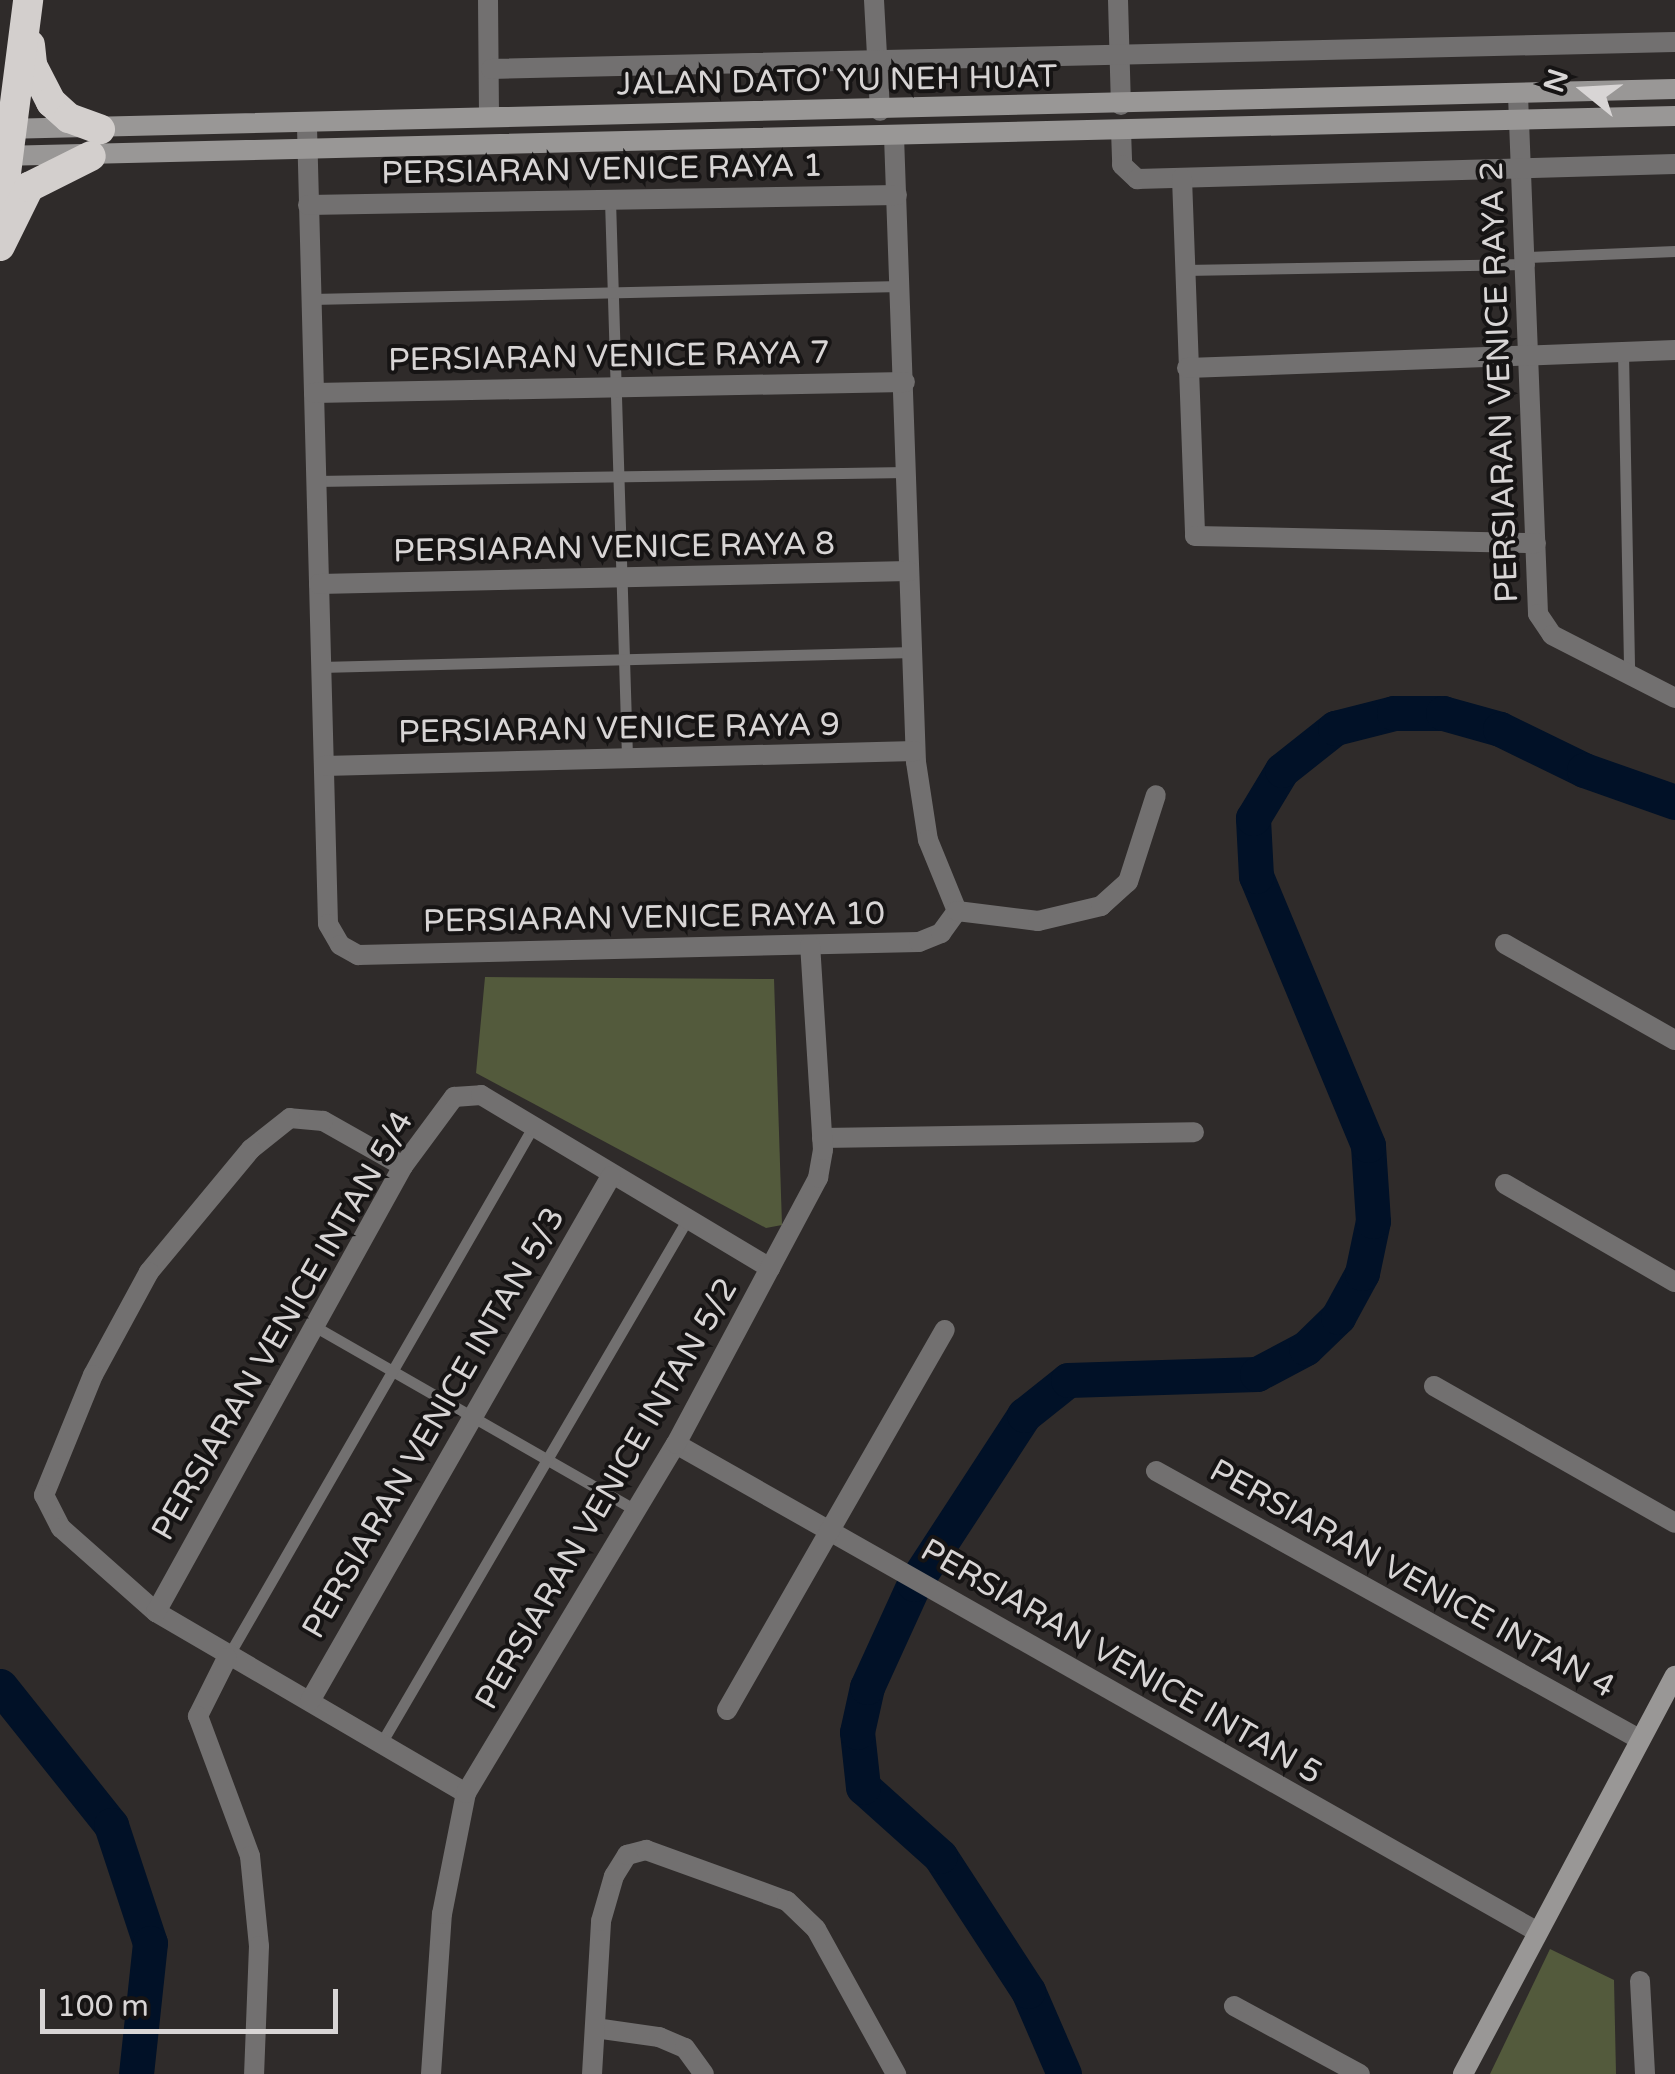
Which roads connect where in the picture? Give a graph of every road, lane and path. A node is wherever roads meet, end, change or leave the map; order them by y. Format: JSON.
{"nodes":[{"id":1,"x":488,"y":0,"type":"edge"},
{"id":2,"x":874,"y":0,"type":"edge"},
{"id":3,"x":1118,"y":0,"type":"edge"},
{"id":4,"x":27,"y":6,"type":"edge"},
{"id":5,"x":1675,"y":42,"type":"edge"},
{"id":6,"x":1120,"y":57,"type":"junction"},
{"id":7,"x":878,"y":64,"type":"junction"},
{"id":8,"x":491,"y":69,"type":"junction"},
{"id":9,"x":1675,"y":89,"type":"edge"},
{"id":10,"x":1518,"y":95,"type":"junction"},
{"id":11,"x":1122,"y":106,"type":"junction"},
{"id":12,"x":880,"y":111,"type":"junction"},
{"id":13,"x":699,"y":114,"type":"junction"},
{"id":14,"x":1675,"y":116,"type":"edge"},
{"id":15,"x":488,"y":117,"type":"junction"},
{"id":16,"x":1518,"y":122,"type":"junction"},
{"id":17,"x":307,"y":126,"type":"junction"},
{"id":18,"x":1182,"y":129,"type":"junction"},
{"id":19,"x":1121,"y":130,"type":"junction"},
{"id":20,"x":1054,"y":131,"type":"junction"},
{"id":21,"x":894,"y":136,"type":"junction"},
{"id":22,"x":700,"y":140,"type":"junction"},
{"id":23,"x":5,"y":143,"type":"edge"},
{"id":24,"x":96,"y":143,"type":"junction"},
{"id":25,"x":308,"y":153,"type":"junction"},
{"id":26,"x":1675,"y":164,"type":"edge"},
{"id":27,"x":1523,"y":170,"type":"junction"},
{"id":28,"x":1182,"y":178,"type":"junction"},
{"id":29,"x":897,"y":195,"type":"junction"},
{"id":30,"x":610,"y":200,"type":"junction"},
{"id":31,"x":308,"y":205,"type":"junction"},
{"id":32,"x":0,"y":220,"type":"edge"},
{"id":33,"x":0,"y":246,"type":"edge"},
{"id":34,"x":1675,"y":252,"type":"edge"},
{"id":35,"x":1528,"y":260,"type":"junction"},
{"id":36,"x":1184,"y":270,"type":"junction"},
{"id":37,"x":901,"y":286,"type":"junction"},
{"id":38,"x":613,"y":292,"type":"junction"},
{"id":39,"x":311,"y":299,"type":"junction"},
{"id":40,"x":1675,"y":350,"type":"edge"},
{"id":41,"x":1623,"y":352,"type":"junction"},
{"id":42,"x":1529,"y":355,"type":"junction"},
{"id":43,"x":1187,"y":368,"type":"junction"},
{"id":44,"x":905,"y":382,"type":"junction"},
{"id":45,"x":616,"y":387,"type":"junction"},
{"id":46,"x":314,"y":393,"type":"junction"},
{"id":47,"x":617,"y":472,"type":"junction"},
{"id":48,"x":907,"y":472,"type":"junction"},
{"id":49,"x":315,"y":482,"type":"junction"},
{"id":50,"x":1536,"y":543,"type":"junction"},
{"id":51,"x":909,"y":571,"type":"junction"},
{"id":52,"x":621,"y":578,"type":"junction"},
{"id":53,"x":320,"y":584,"type":"junction"},
{"id":54,"x":914,"y":652,"type":"junction"},
{"id":55,"x":622,"y":662,"type":"junction"},
{"id":56,"x":320,"y":667,"type":"junction"},
{"id":57,"x":1629,"y":675,"type":"junction"},
{"id":58,"x":1675,"y":698,"type":"edge"},
{"id":59,"x":915,"y":751,"type":"junction"},
{"id":60,"x":627,"y":758,"type":"junction"},
{"id":61,"x":324,"y":766,"type":"junction"},
{"id":62,"x":1156,"y":795,"type":"dead end"},
{"id":63,"x":957,"y":911,"type":"junction"},
{"id":64,"x":810,"y":944,"type":"junction"},
{"id":65,"x":1505,"y":944,"type":"dead end"},
{"id":66,"x":1675,"y":1040,"type":"edge"},
{"id":67,"x":533,"y":1128,"type":"junction"},
{"id":68,"x":1194,"y":1132,"type":"dead end"},
{"id":69,"x":822,"y":1138,"type":"junction"},
{"id":70,"x":403,"y":1166,"type":"junction"},
{"id":71,"x":610,"y":1176,"type":"junction"},
{"id":72,"x":1505,"y":1184,"type":"dead end"},
{"id":73,"x":687,"y":1220,"type":"junction"},
{"id":74,"x":770,"y":1268,"type":"junction"},
{"id":75,"x":1675,"y":1282,"type":"edge"},
{"id":76,"x":314,"y":1326,"type":"junction"},
{"id":77,"x":944,"y":1330,"type":"dead end"},
{"id":78,"x":394,"y":1372,"type":"junction"},
{"id":79,"x":1434,"y":1386,"type":"dead end"},
{"id":80,"x":472,"y":1417,"type":"junction"},
{"id":81,"x":676,"y":1444,"type":"junction"},
{"id":82,"x":550,"y":1461,"type":"junction"},
{"id":83,"x":1156,"y":1472,"type":"dead end"},
{"id":84,"x":636,"y":1511,"type":"junction"},
{"id":85,"x":1675,"y":1523,"type":"edge"},
{"id":86,"x":833,"y":1533,"type":"junction"},
{"id":87,"x":156,"y":1612,"type":"junction"},
{"id":88,"x":227,"y":1658,"type":"junction"},
{"id":89,"x":1675,"y":1676,"type":"edge"},
{"id":90,"x":310,"y":1701,"type":"junction"},
{"id":91,"x":727,"y":1710,"type":"dead end"},
{"id":92,"x":383,"y":1740,"type":"junction"},
{"id":93,"x":1639,"y":1740,"type":"junction"},
{"id":94,"x":466,"y":1792,"type":"junction"},
{"id":95,"x":1536,"y":1931,"type":"junction"},
{"id":96,"x":1640,"y":1981,"type":"dead end"},
{"id":97,"x":1234,"y":2006,"type":"dead end"},
{"id":98,"x":595,"y":2028,"type":"junction"},
{"id":99,"x":254,"y":2074,"type":"edge"},
{"id":100,"x":431,"y":2074,"type":"edge"},
{"id":101,"x":592,"y":2074,"type":"edge"},
{"id":102,"x":704,"y":2074,"type":"edge"},
{"id":103,"x":896,"y":2074,"type":"edge"},
{"id":104,"x":1360,"y":2074,"type":"edge"},
{"id":105,"x":1463,"y":2074,"type":"edge"},
{"id":106,"x":1645,"y":2074,"type":"edge"}],
"edges":[{"from":1,"to":8,"type":"street"},
{"from":2,"to":7,"type":"street"},
{"from":3,"to":6,"type":"street"},
{"from":4,"to":23,"type":"highway"},
{"from":4,"to":24,"type":"highway"},
{"from":5,"to":6,"type":"street"},
{"from":6,"to":7,"type":"street"},
{"from":6,"to":11,"type":"street"},
{"from":7,"to":8,"type":"street"},
{"from":7,"to":12,"type":"street"},
{"from":8,"to":15,"type":"street"},
{"from":9,"to":10,"type":"main road","name":"JALAN DATO' YU NEH HUAT"},
{"from":10,"to":11,"type":"main road","name":"JALAN DATO' YU NEH HUAT"},
{"from":10,"to":16,"type":"street","name":"PERSIARAN VENICE RAYA 2"},
{"from":11,"to":12,"type":"main road","name":"JALAN DATO' YU NEH HUAT"},
{"from":11,"to":18,"type":"main road"},
{"from":11,"to":20,"type":"main road"},
{"from":12,"to":13,"type":"main road","name":"JALAN DATO' YU NEH HUAT"},
{"from":13,"to":15,"type":"main road","name":"JALAN DATO' YU NEH HUAT"},
{"from":13,"to":22,"type":"main road"},
{"from":14,"to":16,"type":"main road","name":"JALAN DATO' YU NEH HUAT"},
{"from":15,"to":17,"type":"main road","name":"JALAN DATO' YU NEH HUAT"},
{"from":16,"to":18,"type":"main road","name":"JALAN DATO' YU NEH HUAT"},
{"from":16,"to":27,"type":"street","name":"PERSIARAN VENICE RAYA 2"},
{"from":17,"to":24,"type":"main road","name":"JALAN DATO' YU NEH HUAT"},
{"from":17,"to":25,"type":"street"},
{"from":18,"to":19,"type":"main road","name":"JALAN DATO' YU NEH HUAT"},
{"from":19,"to":20,"type":"main road","name":"JALAN DATO' YU NEH HUAT"},
{"from":19,"to":28,"type":"street"},
{"from":20,"to":21,"type":"main road","name":"JALAN DATO' YU NEH HUAT"},
{"from":21,"to":22,"type":"main road","name":"JALAN DATO' YU NEH HUAT"},
{"from":21,"to":29,"type":"street"},
{"from":22,"to":25,"type":"main road","name":"JALAN DATO' YU NEH HUAT"},
{"from":23,"to":24,"type":"main road","name":"JALAN DATO' YU NEH HUAT"},
{"from":23,"to":32,"type":"highway"},
{"from":24,"to":25,"type":"main road","name":"JALAN DATO' YU NEH HUAT"},
{"from":24,"to":33,"type":"highway"},
{"from":25,"to":31,"type":"street"},
{"from":26,"to":27,"type":"street"},
{"from":27,"to":28,"type":"street"},
{"from":27,"to":35,"type":"street","name":"PERSIARAN VENICE RAYA 2"},
{"from":28,"to":36,"type":"street"},
{"from":29,"to":30,"type":"street","name":"PERSIARAN VENICE RAYA 1"},
{"from":29,"to":37,"type":"street"},
{"from":30,"to":31,"type":"street","name":"PERSIARAN VENICE RAYA 1"},
{"from":30,"to":38,"type":"lane"},
{"from":31,"to":39,"type":"street"},
{"from":34,"to":35,"type":"lane"},
{"from":35,"to":36,"type":"lane"},
{"from":35,"to":42,"type":"street","name":"PERSIARAN VENICE RAYA 2"},
{"from":36,"to":43,"type":"street"},
{"from":37,"to":38,"type":"lane"},
{"from":37,"to":44,"type":"street"},
{"from":38,"to":39,"type":"lane"},
{"from":38,"to":45,"type":"lane"},
{"from":39,"to":46,"type":"street"},
{"from":40,"to":41,"type":"street"},
{"from":41,"to":42,"type":"street"},
{"from":41,"to":57,"type":"lane"},
{"from":42,"to":43,"type":"street"},
{"from":42,"to":50,"type":"street","name":"PERSIARAN VENICE RAYA 2"},
{"from":43,"to":50,"type":"street"},
{"from":44,"to":45,"type":"street","name":"PERSIARAN VENICE RAYA 7"},
{"from":44,"to":48,"type":"street"},
{"from":45,"to":46,"type":"street","name":"PERSIARAN VENICE RAYA 7"},
{"from":45,"to":47,"type":"lane"},
{"from":46,"to":49,"type":"street"},
{"from":47,"to":48,"type":"lane"},
{"from":47,"to":49,"type":"lane"},
{"from":47,"to":52,"type":"lane"},
{"from":48,"to":51,"type":"street"},
{"from":49,"to":53,"type":"street"},
{"from":50,"to":57,"type":"street","name":"PERSIARAN VENICE RAYA 2"},
{"from":51,"to":52,"type":"street","name":"PERSIARAN VENICE RAYA 8"},
{"from":51,"to":54,"type":"street"},
{"from":52,"to":53,"type":"street","name":"PERSIARAN VENICE RAYA 8"},
{"from":52,"to":55,"type":"lane"},
{"from":53,"to":56,"type":"street"},
{"from":54,"to":55,"type":"lane"},
{"from":54,"to":59,"type":"street"},
{"from":55,"to":56,"type":"lane"},
{"from":55,"to":60,"type":"lane"},
{"from":56,"to":61,"type":"street"},
{"from":57,"to":58,"type":"street"},
{"from":59,"to":60,"type":"street","name":"PERSIARAN VENICE RAYA 9"},
{"from":59,"to":63,"type":"street"},
{"from":60,"to":61,"type":"street","name":"PERSIARAN VENICE RAYA 9"},
{"from":61,"to":64,"type":"street","name":"PERSIARAN VENICE RAYA 10"},
{"from":62,"to":63,"type":"street"},
{"from":63,"to":64,"type":"street","name":"PERSIARAN VENICE RAYA 10"},
{"from":64,"to":69,"type":"street","name":"PERSIARAN VENICE INTAN 5/2"},
{"from":65,"to":66,"type":"street"},
{"from":67,"to":70,"type":"street","name":"PERSIARAN VENICE INTAN 5/4"},
{"from":67,"to":71,"type":"street"},
{"from":67,"to":78,"type":"lane"},
{"from":68,"to":69,"type":"street"},
{"from":69,"to":74,"type":"street","name":"PERSIARAN VENICE INTAN 5/2"},
{"from":70,"to":76,"type":"street","name":"PERSIARAN VENICE INTAN 5/4"},
{"from":70,"to":87,"type":"street"},
{"from":71,"to":73,"type":"street"},
{"from":71,"to":80,"type":"street","name":"PERSIARAN VENICE INTAN 5/3"},
{"from":72,"to":75,"type":"street"},
{"from":73,"to":74,"type":"street"},
{"from":73,"to":82,"type":"lane"},
{"from":74,"to":81,"type":"street","name":"PERSIARAN VENICE INTAN 5/2"},
{"from":76,"to":78,"type":"lane"},
{"from":76,"to":87,"type":"street","name":"PERSIARAN VENICE INTAN 5/4"},
{"from":77,"to":86,"type":"street"},
{"from":78,"to":80,"type":"lane"},
{"from":78,"to":88,"type":"lane"},
{"from":79,"to":85,"type":"street"},
{"from":80,"to":82,"type":"lane"},
{"from":80,"to":90,"type":"street","name":"PERSIARAN VENICE INTAN 5/3"},
{"from":81,"to":84,"type":"street","name":"PERSIARAN VENICE INTAN 5/2"},
{"from":81,"to":86,"type":"street","name":"PERSIARAN VENICE INTAN 5"},
{"from":82,"to":84,"type":"lane"},
{"from":82,"to":92,"type":"lane"},
{"from":83,"to":93,"type":"street","name":"PERSIARAN VENICE INTAN 4"},
{"from":84,"to":94,"type":"street","name":"PERSIARAN VENICE INTAN 5/2"},
{"from":86,"to":91,"type":"street"},
{"from":86,"to":95,"type":"street","name":"PERSIARAN VENICE INTAN 5"},
{"from":87,"to":88,"type":"street"},
{"from":88,"to":90,"type":"street"},
{"from":88,"to":99,"type":"street"},
{"from":89,"to":93,"type":"main road"},
{"from":90,"to":92,"type":"street"},
{"from":92,"to":94,"type":"street"},
{"from":93,"to":95,"type":"main road"},
{"from":94,"to":100,"type":"street","name":"PERSIARAN VENICE INTAN 5/2"},
{"from":95,"to":105,"type":"main road"},
{"from":96,"to":106,"type":"street"},
{"from":97,"to":104,"type":"street"},
{"from":98,"to":101,"type":"street"},
{"from":98,"to":102,"type":"street"},
{"from":98,"to":103,"type":"street"}]}
